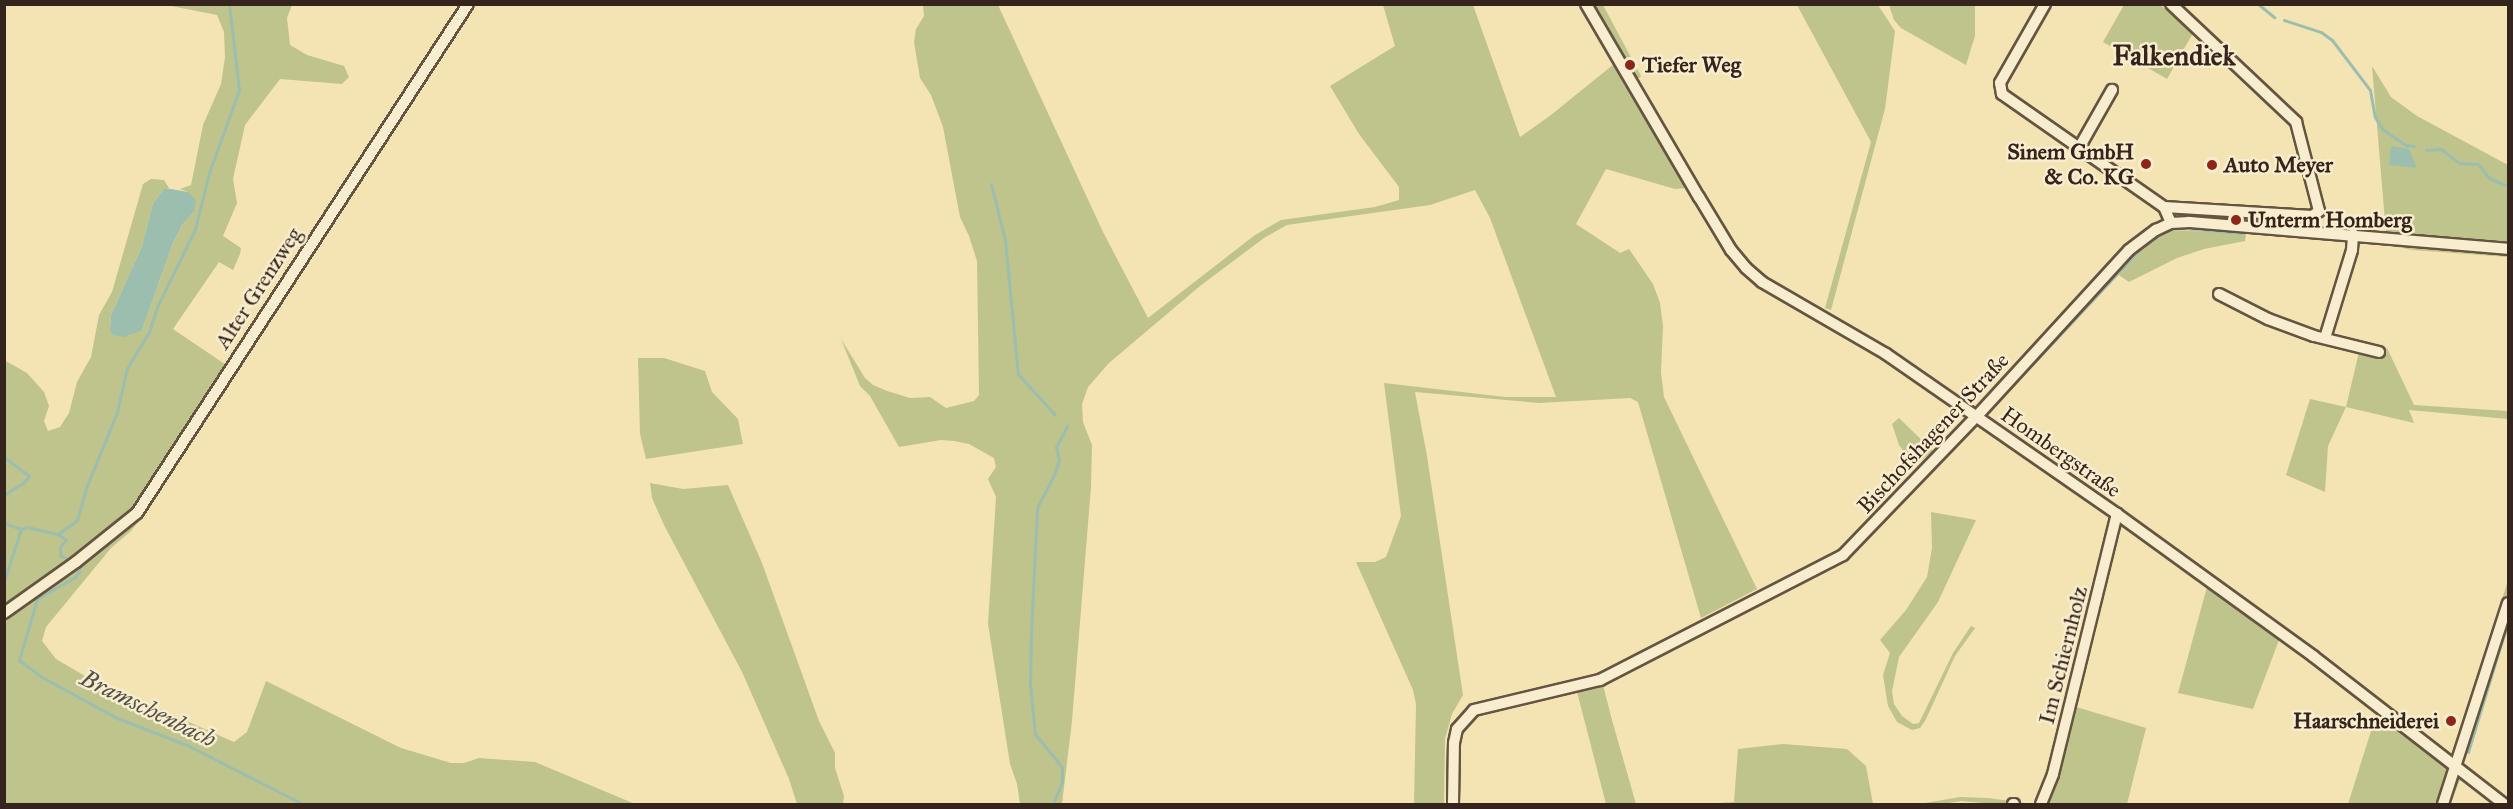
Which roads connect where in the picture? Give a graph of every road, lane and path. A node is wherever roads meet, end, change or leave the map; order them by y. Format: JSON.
{"nodes":[{"id":1,"x":468,"y":4,"type":"edge"},
{"id":2,"x":1586,"y":4,"type":"edge"},
{"id":3,"x":2045,"y":4,"type":"edge"},
{"id":4,"x":2170,"y":4,"type":"edge"},
{"id":5,"x":2112,"y":90,"type":"dead end"},
{"id":6,"x":2079,"y":148,"type":"junction"},
{"id":7,"x":2164,"y":207,"type":"junction"},
{"id":8,"x":2171,"y":223,"type":"junction"},
{"id":9,"x":2354,"y":234,"type":"junction"},
{"id":10,"x":2508,"y":249,"type":"edge"},
{"id":11,"x":2219,"y":294,"type":"dead end"},
{"id":12,"x":2325,"y":338,"type":"junction"},
{"id":13,"x":2379,"y":352,"type":"dead end"},
{"id":14,"x":1976,"y":417,"type":"junction"},
{"id":15,"x":2117,"y":514,"type":"junction"},
{"id":16,"x":2508,"y":603,"type":"edge"},
{"id":17,"x":4,"y":613,"type":"edge"},
{"id":18,"x":2456,"y":765,"type":"junction"},
{"id":19,"x":1453,"y":804,"type":"edge"},
{"id":20,"x":2041,"y":804,"type":"edge"},
{"id":21,"x":2443,"y":804,"type":"edge"},
{"id":22,"x":2504,"y":804,"type":"edge"}],
"edges":[{"from":1,"to":17,"type":"street","name":"Alter Grenzweg"},
{"from":2,"to":14,"type":"street","name":"Hombergstraße"},
{"from":3,"to":6,"type":"street"},
{"from":4,"to":7,"type":"street"},
{"from":5,"to":6,"type":"street"},
{"from":6,"to":7,"type":"street"},
{"from":7,"to":8,"type":"street"},
{"from":8,"to":9,"type":"street","name":"Bischofshagener Straße"},
{"from":8,"to":14,"type":"street","name":"Bischofshagener Straße"},
{"from":9,"to":10,"type":"street","name":"Bischofshagener Straße"},
{"from":9,"to":12,"type":"street"},
{"from":11,"to":12,"type":"street"},
{"from":12,"to":13,"type":"street"},
{"from":14,"to":15,"type":"street","name":"Hombergstraße"},
{"from":14,"to":19,"type":"street","name":"Bischofshagener Straße"},
{"from":15,"to":18,"type":"street","name":"Hombergstraße"},
{"from":15,"to":20,"type":"street","name":"Im Schiernholz"},
{"from":16,"to":18,"type":"street"},
{"from":18,"to":21,"type":"street"},
{"from":18,"to":22,"type":"street","name":"Hombergstraße"}]}
